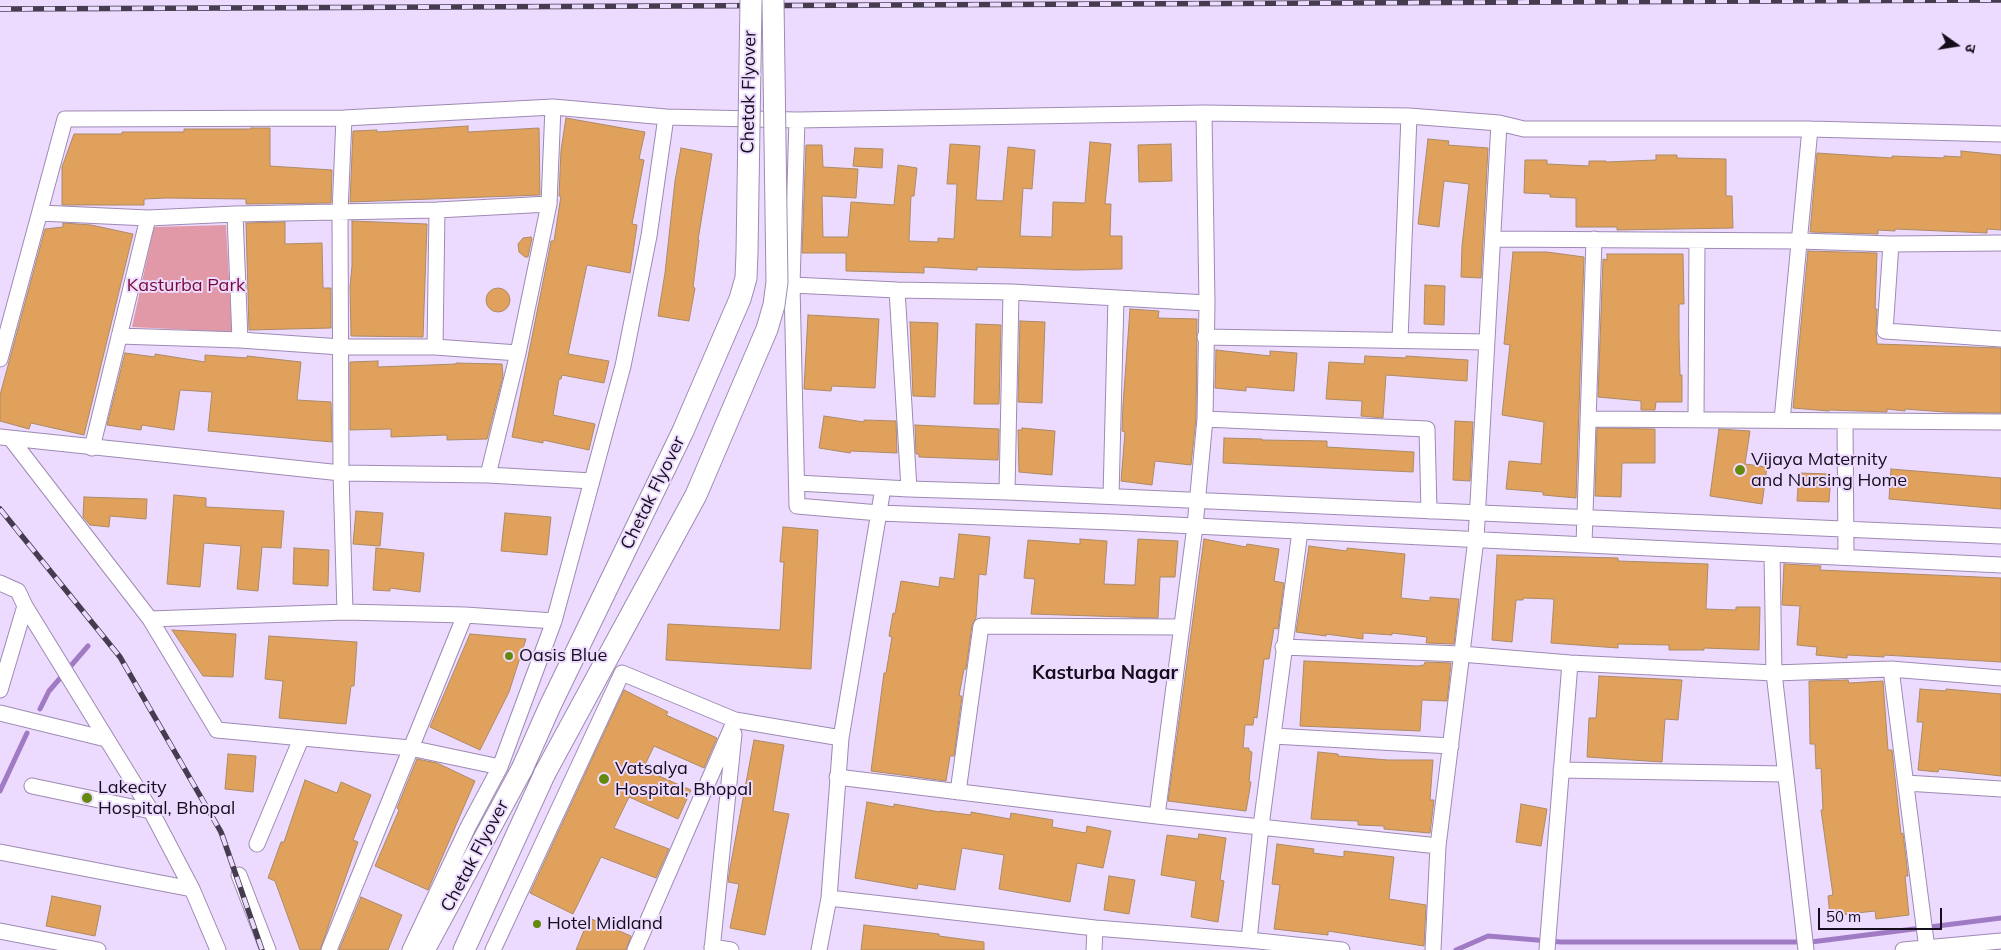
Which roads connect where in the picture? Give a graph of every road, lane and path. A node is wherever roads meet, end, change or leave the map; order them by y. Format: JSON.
{"nodes":[{"id":1,"x":751,"y":0,"type":"edge"},
{"id":2,"x":774,"y":0,"type":"edge"},
{"id":3,"x":553,"y":108,"type":"junction"},
{"id":4,"x":1204,"y":113,"type":"junction"},
{"id":5,"x":1409,"y":116,"type":"junction"},
{"id":6,"x":666,"y":117,"type":"junction"},
{"id":7,"x":344,"y":118,"type":"junction"},
{"id":8,"x":797,"y":120,"type":"junction"},
{"id":9,"x":1499,"y":123,"type":"junction"},
{"id":10,"x":1810,"y":129,"type":"junction"},
{"id":11,"x":2001,"y":134,"type":"edge"},
{"id":12,"x":550,"y":204,"type":"junction"},
{"id":13,"x":437,"y":210,"type":"junction"},
{"id":14,"x":340,"y":212,"type":"junction"},
{"id":15,"x":40,"y":213,"type":"junction"},
{"id":16,"x":235,"y":214,"type":"junction"},
{"id":17,"x":148,"y":218,"type":"junction"},
{"id":18,"x":1493,"y":239,"type":"junction"},
{"id":19,"x":1594,"y":239,"type":"junction"},
{"id":20,"x":1697,"y":241,"type":"junction"},
{"id":21,"x":1800,"y":241,"type":"junction"},
{"id":22,"x":1891,"y":244,"type":"junction"},
{"id":23,"x":2001,"y":244,"type":"edge"},
{"id":24,"x":792,"y":285,"type":"junction"},
{"id":25,"x":896,"y":290,"type":"junction"},
{"id":26,"x":1011,"y":292,"type":"junction"},
{"id":27,"x":1116,"y":298,"type":"junction"},
{"id":28,"x":1207,"y":303,"type":"junction"},
{"id":29,"x":119,"y":336,"type":"junction"},
{"id":30,"x":1205,"y":337,"type":"junction"},
{"id":31,"x":2001,"y":339,"type":"edge"},
{"id":32,"x":240,"y":340,"type":"junction"},
{"id":33,"x":1400,"y":340,"type":"junction"},
{"id":34,"x":1486,"y":342,"type":"junction"},
{"id":35,"x":342,"y":347,"type":"junction"},
{"id":36,"x":435,"y":348,"type":"junction"},
{"id":37,"x":518,"y":353,"type":"junction"},
{"id":38,"x":0,"y":359,"type":"edge"},
{"id":39,"x":1205,"y":419,"type":"junction"},
{"id":40,"x":1589,"y":419,"type":"junction"},
{"id":41,"x":1696,"y":419,"type":"junction"},
{"id":42,"x":1782,"y":420,"type":"junction"},
{"id":43,"x":1845,"y":420,"type":"junction"},
{"id":44,"x":2001,"y":422,"type":"edge"},
{"id":45,"x":6,"y":438,"type":"edge"},
{"id":46,"x":92,"y":448,"type":"junction"},
{"id":47,"x":341,"y":473,"type":"junction"},
{"id":48,"x":488,"y":475,"type":"junction"},
{"id":49,"x":592,"y":481,"type":"junction"},
{"id":50,"x":797,"y":483,"type":"junction"},
{"id":51,"x":883,"y":488,"type":"junction"},
{"id":52,"x":909,"y":489,"type":"junction"},
{"id":53,"x":1007,"y":492,"type":"junction"},
{"id":54,"x":1111,"y":496,"type":"junction"},
{"id":55,"x":1198,"y":501,"type":"junction"},
{"id":56,"x":1429,"y":511,"type":"junction"},
{"id":57,"x":879,"y":513,"type":"junction"},
{"id":58,"x":1477,"y":514,"type":"junction"},
{"id":59,"x":1585,"y":519,"type":"junction"},
{"id":60,"x":1195,"y":526,"type":"junction"},
{"id":61,"x":1749,"y":526,"type":"junction"},
{"id":62,"x":1846,"y":528,"type":"junction"},
{"id":63,"x":1300,"y":531,"type":"junction"},
{"id":64,"x":2001,"y":536,"type":"edge"},
{"id":65,"x":1476,"y":539,"type":"junction"},
{"id":66,"x":1584,"y":544,"type":"junction"},
{"id":67,"x":1748,"y":553,"type":"junction"},
{"id":68,"x":1772,"y":554,"type":"junction"},
{"id":69,"x":1846,"y":556,"type":"junction"},
{"id":70,"x":2001,"y":565,"type":"edge"},
{"id":71,"x":0,"y":583,"type":"edge"},
{"id":72,"x":25,"y":606,"type":"junction"},
{"id":73,"x":345,"y":612,"type":"junction"},
{"id":74,"x":466,"y":615,"type":"junction"},
{"id":75,"x":150,"y":619,"type":"junction"},
{"id":76,"x":554,"y":621,"type":"junction"},
{"id":77,"x":1182,"y":627,"type":"junction"},
{"id":78,"x":1283,"y":647,"type":"junction"},
{"id":79,"x":1461,"y":654,"type":"junction"},
{"id":80,"x":1570,"y":663,"type":"junction"},
{"id":81,"x":1891,"y":669,"type":"junction"},
{"id":82,"x":1774,"y":673,"type":"junction"},
{"id":83,"x":2001,"y":678,"type":"edge"},
{"id":84,"x":0,"y":690,"type":"edge"},
{"id":85,"x":0,"y":712,"type":"edge"},
{"id":86,"x":735,"y":720,"type":"junction"},
{"id":87,"x":1272,"y":736,"type":"junction"},
{"id":88,"x":841,"y":738,"type":"junction"},
{"id":89,"x":106,"y":739,"type":"junction"},
{"id":90,"x":301,"y":739,"type":"junction"},
{"id":91,"x":1451,"y":746,"type":"junction"},
{"id":92,"x":410,"y":748,"type":"junction"},
{"id":93,"x":500,"y":767,"type":"junction"},
{"id":94,"x":1561,"y":770,"type":"junction"},
{"id":95,"x":1786,"y":774,"type":"junction"},
{"id":96,"x":837,"y":777,"type":"junction"},
{"id":97,"x":1906,"y":783,"type":"junction"},
{"id":98,"x":32,"y":786,"type":"dead end"},
{"id":99,"x":2001,"y":789,"type":"edge"},
{"id":100,"x":958,"y":792,"type":"junction"},
{"id":101,"x":151,"y":811,"type":"junction"},
{"id":102,"x":1157,"y":816,"type":"junction"},
{"id":103,"x":1261,"y":826,"type":"junction"},
{"id":104,"x":257,"y":844,"type":"dead end"},
{"id":105,"x":1438,"y":846,"type":"junction"},
{"id":106,"x":0,"y":852,"type":"edge"},
{"id":107,"x":239,"y":875,"type":"dead end"},
{"id":108,"x":192,"y":889,"type":"junction"},
{"id":109,"x":829,"y":898,"type":"junction"},
{"id":110,"x":1095,"y":928,"type":"junction"},
{"id":111,"x":0,"y":931,"type":"edge"},
{"id":112,"x":1250,"y":940,"type":"junction"},
{"id":113,"x":2001,"y":941,"type":"edge"},
{"id":114,"x":712,"y":948,"type":"edge"},
{"id":115,"x":1927,"y":948,"type":"junction"},
{"id":116,"x":98,"y":950,"type":"edge"},
{"id":117,"x":218,"y":950,"type":"edge"},
{"id":118,"x":268,"y":950,"type":"edge"},
{"id":119,"x":329,"y":950,"type":"edge"},
{"id":120,"x":410,"y":950,"type":"edge"},
{"id":121,"x":424,"y":950,"type":"edge"},
{"id":122,"x":464,"y":950,"type":"edge"},
{"id":123,"x":493,"y":950,"type":"edge"},
{"id":124,"x":635,"y":950,"type":"edge"},
{"id":125,"x":732,"y":950,"type":"edge"},
{"id":126,"x":819,"y":950,"type":"edge"},
{"id":127,"x":1094,"y":950,"type":"edge"},
{"id":128,"x":1342,"y":950,"type":"edge"},
{"id":129,"x":1433,"y":950,"type":"edge"},
{"id":130,"x":1547,"y":950,"type":"edge"},
{"id":131,"x":1806,"y":950,"type":"edge"},
{"id":132,"x":1903,"y":950,"type":"edge"}],
"edges":[{"from":1,"to":121,"type":"main road","name":"Chetak Flyover","bridge":true},
{"from":2,"to":122,"type":"main road","name":"Chetak Flyover","bridge":true},
{"from":3,"to":6,"type":"street"},
{"from":3,"to":7,"type":"street"},
{"from":3,"to":12,"type":"street"},
{"from":4,"to":5,"type":"street"},
{"from":4,"to":8,"type":"street"},
{"from":4,"to":28,"type":"street"},
{"from":5,"to":9,"type":"street"},
{"from":5,"to":33,"type":"street"},
{"from":6,"to":8,"type":"street"},
{"from":6,"to":49,"type":"street"},
{"from":7,"to":14,"type":"street"},
{"from":7,"to":15,"type":"street"},
{"from":8,"to":24,"type":"street"},
{"from":9,"to":10,"type":"street"},
{"from":9,"to":18,"type":"street"},
{"from":10,"to":11,"type":"street"},
{"from":10,"to":21,"type":"street"},
{"from":12,"to":13,"type":"street"},
{"from":12,"to":37,"type":"street"},
{"from":13,"to":14,"type":"street"},
{"from":13,"to":36,"type":"street"},
{"from":14,"to":16,"type":"street"},
{"from":14,"to":35,"type":"street"},
{"from":15,"to":17,"type":"street"},
{"from":15,"to":38,"type":"street"},
{"from":16,"to":17,"type":"street"},
{"from":16,"to":32,"type":"street"},
{"from":17,"to":29,"type":"street"},
{"from":18,"to":19,"type":"street"},
{"from":18,"to":34,"type":"street"},
{"from":19,"to":20,"type":"street"},
{"from":19,"to":40,"type":"street"},
{"from":20,"to":21,"type":"street"},
{"from":20,"to":41,"type":"street"},
{"from":21,"to":22,"type":"street"},
{"from":21,"to":42,"type":"street"},
{"from":22,"to":23,"type":"street"},
{"from":22,"to":31,"type":"street"},
{"from":24,"to":25,"type":"street"},
{"from":24,"to":50,"type":"street"},
{"from":25,"to":26,"type":"street"},
{"from":25,"to":52,"type":"street"},
{"from":26,"to":27,"type":"street"},
{"from":26,"to":53,"type":"street"},
{"from":27,"to":28,"type":"street"},
{"from":27,"to":54,"type":"street"},
{"from":28,"to":30,"type":"street"},
{"from":29,"to":32,"type":"street"},
{"from":29,"to":46,"type":"street"},
{"from":30,"to":33,"type":"street"},
{"from":30,"to":39,"type":"street"},
{"from":32,"to":35,"type":"street"},
{"from":33,"to":34,"type":"street"},
{"from":34,"to":58,"type":"street"},
{"from":35,"to":36,"type":"street"},
{"from":35,"to":47,"type":"street"},
{"from":36,"to":37,"type":"street"},
{"from":37,"to":48,"type":"street"},
{"from":39,"to":55,"type":"street"},
{"from":39,"to":56,"type":"street"},
{"from":40,"to":41,"type":"street"},
{"from":40,"to":59,"type":"street"},
{"from":41,"to":42,"type":"street"},
{"from":42,"to":43,"type":"street"},
{"from":43,"to":44,"type":"street"},
{"from":43,"to":62,"type":"street"},
{"from":45,"to":46,"type":"street"},
{"from":45,"to":75,"type":"street"},
{"from":46,"to":47,"type":"street"},
{"from":47,"to":48,"type":"street"},
{"from":47,"to":73,"type":"street"},
{"from":48,"to":49,"type":"street"},
{"from":49,"to":76,"type":"street"},
{"from":50,"to":51,"type":"street"},
{"from":50,"to":57,"type":"street"},
{"from":51,"to":52,"type":"street"},
{"from":51,"to":57,"type":"street"},
{"from":52,"to":53,"type":"street"},
{"from":53,"to":54,"type":"street"},
{"from":54,"to":55,"type":"street"},
{"from":55,"to":56,"type":"street"},
{"from":55,"to":60,"type":"street"},
{"from":56,"to":58,"type":"street"},
{"from":57,"to":60,"type":"street"},
{"from":57,"to":88,"type":"street"},
{"from":58,"to":59,"type":"street"},
{"from":58,"to":65,"type":"street"},
{"from":59,"to":61,"type":"street"},
{"from":59,"to":66,"type":"street"},
{"from":60,"to":63,"type":"street"},
{"from":60,"to":77,"type":"street"},
{"from":61,"to":62,"type":"street"},
{"from":61,"to":67,"type":"street"},
{"from":62,"to":64,"type":"street"},
{"from":62,"to":69,"type":"street"},
{"from":63,"to":65,"type":"street"},
{"from":63,"to":78,"type":"street"},
{"from":65,"to":66,"type":"street"},
{"from":65,"to":79,"type":"street"},
{"from":66,"to":67,"type":"street"},
{"from":67,"to":68,"type":"street"},
{"from":68,"to":69,"type":"street"},
{"from":68,"to":82,"type":"street"},
{"from":69,"to":70,"type":"street"},
{"from":71,"to":72,"type":"street"},
{"from":72,"to":84,"type":"street"},
{"from":72,"to":89,"type":"street"},
{"from":73,"to":74,"type":"street"},
{"from":73,"to":75,"type":"street"},
{"from":74,"to":76,"type":"street"},
{"from":74,"to":92,"type":"street"},
{"from":75,"to":90,"type":"street"},
{"from":76,"to":93,"type":"street"},
{"from":77,"to":100,"type":"street"},
{"from":77,"to":102,"type":"street"},
{"from":78,"to":79,"type":"street"},
{"from":78,"to":87,"type":"street"},
{"from":79,"to":80,"type":"street"},
{"from":79,"to":91,"type":"street"},
{"from":80,"to":82,"type":"street"},
{"from":80,"to":94,"type":"street"},
{"from":81,"to":82,"type":"street"},
{"from":81,"to":83,"type":"street"},
{"from":81,"to":97,"type":"street"},
{"from":82,"to":95,"type":"street"},
{"from":85,"to":89,"type":"street"},
{"from":86,"to":88,"type":"street"},
{"from":86,"to":114,"type":"street"},
{"from":86,"to":123,"type":"street"},
{"from":86,"to":124,"type":"street"},
{"from":87,"to":91,"type":"street"},
{"from":87,"to":103,"type":"street"},
{"from":88,"to":96,"type":"street"},
{"from":89,"to":101,"type":"street"},
{"from":90,"to":92,"type":"street"},
{"from":90,"to":104,"type":"street"},
{"from":91,"to":105,"type":"street"},
{"from":92,"to":93,"type":"street"},
{"from":92,"to":119,"type":"street"},
{"from":93,"to":120,"type":"street"},
{"from":94,"to":95,"type":"street"},
{"from":94,"to":130,"type":"street"},
{"from":95,"to":131,"type":"street"},
{"from":96,"to":100,"type":"street"},
{"from":96,"to":109,"type":"street"},
{"from":97,"to":99,"type":"street"},
{"from":97,"to":115,"type":"street"},
{"from":98,"to":101,"type":"street"},
{"from":100,"to":102,"type":"street"},
{"from":101,"to":108,"type":"street"},
{"from":102,"to":103,"type":"street"},
{"from":103,"to":105,"type":"street"},
{"from":103,"to":112,"type":"street"},
{"from":105,"to":129,"type":"street"},
{"from":106,"to":108,"type":"street"},
{"from":107,"to":118,"type":"street"},
{"from":108,"to":117,"type":"street"},
{"from":109,"to":110,"type":"street"},
{"from":109,"to":126,"type":"street"},
{"from":110,"to":112,"type":"street"},
{"from":110,"to":127,"type":"street"},
{"from":111,"to":116,"type":"street"},
{"from":112,"to":128,"type":"street"},
{"from":113,"to":115,"type":"street"},
{"from":114,"to":125,"type":"street"},
{"from":115,"to":132,"type":"street"}]}
